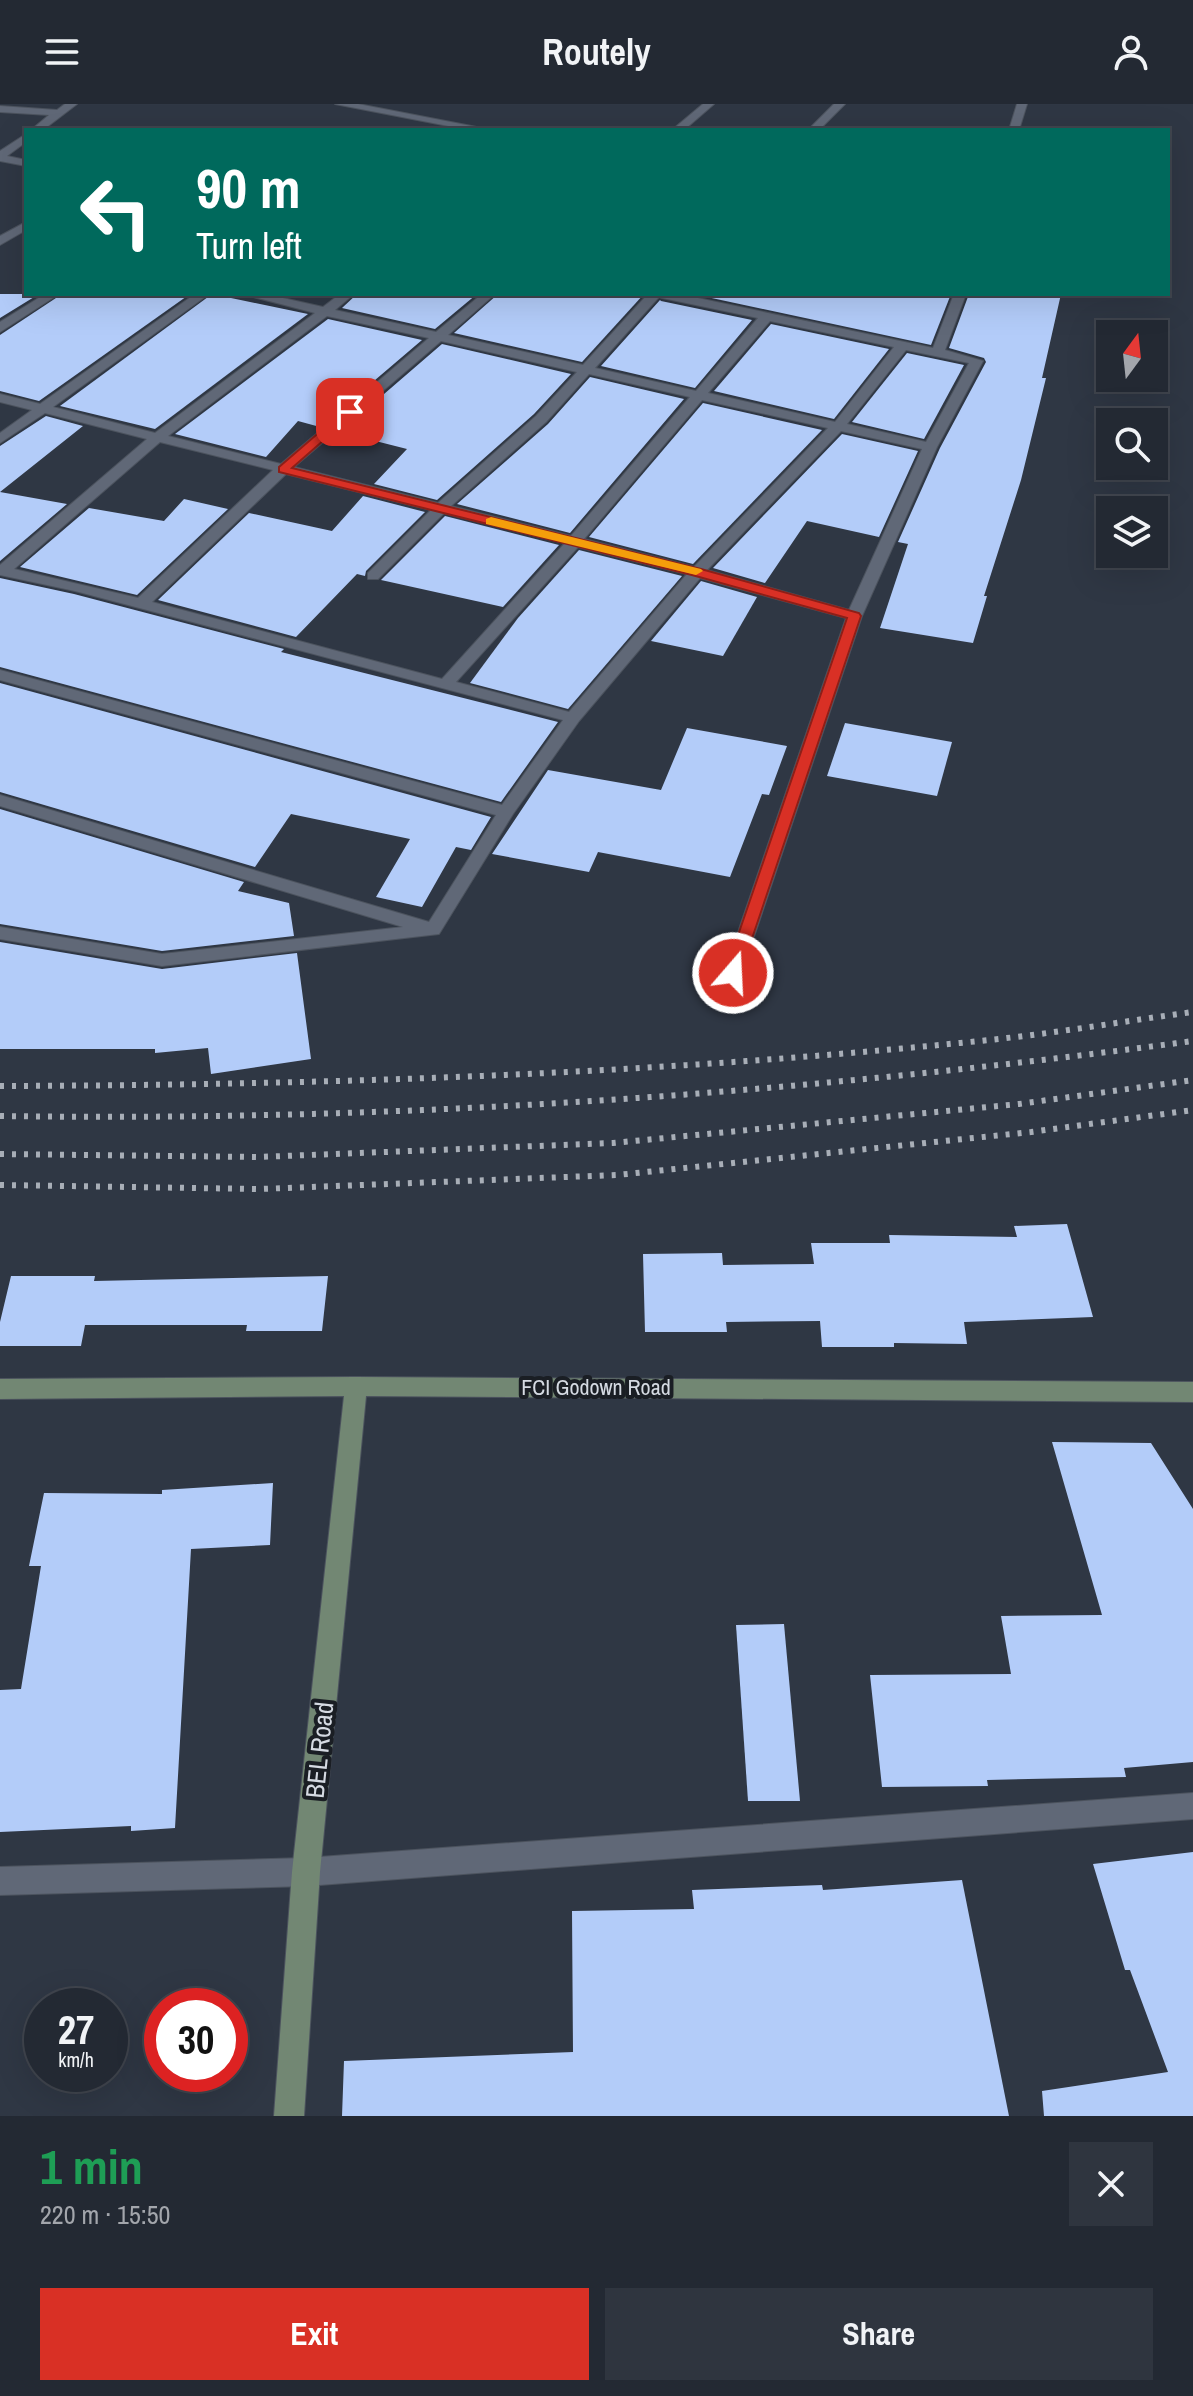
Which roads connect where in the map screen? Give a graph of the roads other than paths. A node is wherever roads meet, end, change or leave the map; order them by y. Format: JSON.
{"nodes":[{"id":1,"x":72,"y":104,"type":"edge"},
{"id":2,"x":340,"y":104,"type":"edge"},
{"id":3,"x":709,"y":104,"type":"edge"},
{"id":4,"x":840,"y":104,"type":"edge"},
{"id":5,"x":1022,"y":104,"type":"edge"},
{"id":6,"x":0,"y":109,"type":"edge"},
{"id":7,"x":60,"y":113,"type":"junction"},
{"id":8,"x":39,"y":128,"type":"edge"},
{"id":9,"x":471,"y":128,"type":"edge"},
{"id":10,"x":679,"y":128,"type":"edge"},
{"id":11,"x":815,"y":128,"type":"edge"},
{"id":12,"x":1015,"y":128,"type":"edge"},
{"id":13,"x":24,"y":139,"type":"edge"},
{"id":14,"x":0,"y":157,"type":"edge"},
{"id":15,"x":24,"y":163,"type":"edge"},
{"id":16,"x":24,"y":226,"type":"edge"},
{"id":17,"x":2,"y":238,"type":"edge"},
{"id":18,"x":24,"y":242,"type":"edge"},
{"id":19,"x":50,"y":296,"type":"edge"},
{"id":20,"x":200,"y":296,"type":"edge"},
{"id":21,"x":257,"y":296,"type":"edge"},
{"id":22,"x":345,"y":296,"type":"edge"},
{"id":23,"x":487,"y":296,"type":"edge"},
{"id":24,"x":653,"y":296,"type":"edge"},
{"id":25,"x":671,"y":296,"type":"edge"},
{"id":26,"x":959,"y":296,"type":"edge"},
{"id":27,"x":324,"y":311,"type":"junction"},
{"id":28,"x":766,"y":317,"type":"junction"},
{"id":29,"x":0,"y":328,"type":"edge"},
{"id":30,"x":439,"y":336,"type":"junction"},
{"id":31,"x":903,"y":345,"type":"junction"},
{"id":32,"x":937,"y":353,"type":"junction"},
{"id":33,"x":586,"y":369,"type":"junction"},
{"id":34,"x":700,"y":394,"type":"junction"},
{"id":35,"x":0,"y":398,"type":"edge"},
{"id":36,"x":42,"y":409,"type":"junction"},
{"id":37,"x":839,"y":425,"type":"junction"},
{"id":38,"x":156,"y":438,"type":"junction"},
{"id":39,"x":0,"y":439,"type":"edge"},
{"id":40,"x":930,"y":447,"type":"junction"},
{"id":41,"x":283,"y":469,"type":"junction"},
{"id":42,"x":440,"y":509,"type":"junction"},
{"id":43,"x":574,"y":542,"type":"junction"},
{"id":44,"x":1,"y":571,"type":"edge"},
{"id":45,"x":697,"y":572,"type":"junction"},
{"id":46,"x":373,"y":576,"type":"dead end"},
{"id":47,"x":140,"y":605,"type":"junction"},
{"id":48,"x":854,"y":616,"type":"junction"},
{"id":49,"x":0,"y":675,"type":"edge"},
{"id":50,"x":446,"y":684,"type":"junction"},
{"id":51,"x":573,"y":718,"type":"junction"},
{"id":52,"x":0,"y":800,"type":"edge"},
{"id":53,"x":506,"y":812,"type":"junction"},
{"id":54,"x":433,"y":930,"type":"junction"},
{"id":55,"x":0,"y":933,"type":"edge"},
{"id":56,"x":733,"y":973,"type":"dead end"},
{"id":57,"x":356,"y":1386,"type":"junction"},
{"id":58,"x":0,"y":1389,"type":"edge"},
{"id":59,"x":1193,"y":1392,"type":"edge"},
{"id":60,"x":1193,"y":1806,"type":"edge"},
{"id":61,"x":306,"y":1872,"type":"junction"},
{"id":62,"x":0,"y":1881,"type":"edge"},
{"id":63,"x":289,"y":2116,"type":"edge"}],
"edges":[{"from":1,"to":7,"type":"street"},
{"from":2,"to":9,"type":"street"},
{"from":3,"to":10,"type":"street"},
{"from":4,"to":11,"type":"street"},
{"from":5,"to":12,"type":"street"},
{"from":6,"to":7,"type":"street"},
{"from":7,"to":8,"type":"street"},
{"from":13,"to":14,"type":"street"},
{"from":14,"to":15,"type":"street"},
{"from":16,"to":17,"type":"street"},
{"from":17,"to":18,"type":"street"},
{"from":19,"to":29,"type":"street"},
{"from":20,"to":36,"type":"street"},
{"from":21,"to":27,"type":"street"},
{"from":22,"to":27,"type":"street"},
{"from":23,"to":30,"type":"street"},
{"from":24,"to":33,"type":"street"},
{"from":25,"to":28,"type":"street"},
{"from":26,"to":32,"type":"street"},
{"from":27,"to":30,"type":"street"},
{"from":27,"to":38,"type":"street"},
{"from":28,"to":31,"type":"street"},
{"from":28,"to":34,"type":"street"},
{"from":30,"to":33,"type":"street"},
{"from":30,"to":41,"type":"street"},
{"from":31,"to":32,"type":"street"},
{"from":31,"to":37,"type":"street"},
{"from":32,"to":40,"type":"street"},
{"from":33,"to":34,"type":"street"},
{"from":33,"to":42,"type":"street"},
{"from":34,"to":37,"type":"street"},
{"from":34,"to":43,"type":"street"},
{"from":35,"to":36,"type":"street"},
{"from":36,"to":38,"type":"street"},
{"from":36,"to":39,"type":"street"},
{"from":37,"to":40,"type":"street"},
{"from":37,"to":45,"type":"street"},
{"from":38,"to":41,"type":"street"},
{"from":38,"to":44,"type":"street"},
{"from":40,"to":48,"type":"street"},
{"from":41,"to":42,"type":"street"},
{"from":41,"to":47,"type":"street"},
{"from":42,"to":43,"type":"street"},
{"from":42,"to":46,"type":"street"},
{"from":43,"to":45,"type":"street"},
{"from":43,"to":50,"type":"street"},
{"from":44,"to":47,"type":"street"},
{"from":45,"to":48,"type":"street"},
{"from":45,"to":51,"type":"street"},
{"from":47,"to":50,"type":"street"},
{"from":48,"to":56,"type":"street"},
{"from":49,"to":53,"type":"street"},
{"from":50,"to":51,"type":"street"},
{"from":51,"to":53,"type":"street"},
{"from":52,"to":54,"type":"street"},
{"from":53,"to":54,"type":"street"},
{"from":54,"to":55,"type":"street"},
{"from":57,"to":58,"type":"street","name":"FCI Godown Road"},
{"from":57,"to":59,"type":"street","name":"FCI Godown Road"},
{"from":57,"to":61,"type":"street","name":"BEL Road"},
{"from":60,"to":61,"type":"street"},
{"from":61,"to":62,"type":"street"},
{"from":61,"to":63,"type":"street","name":"BEL Road"}]}
